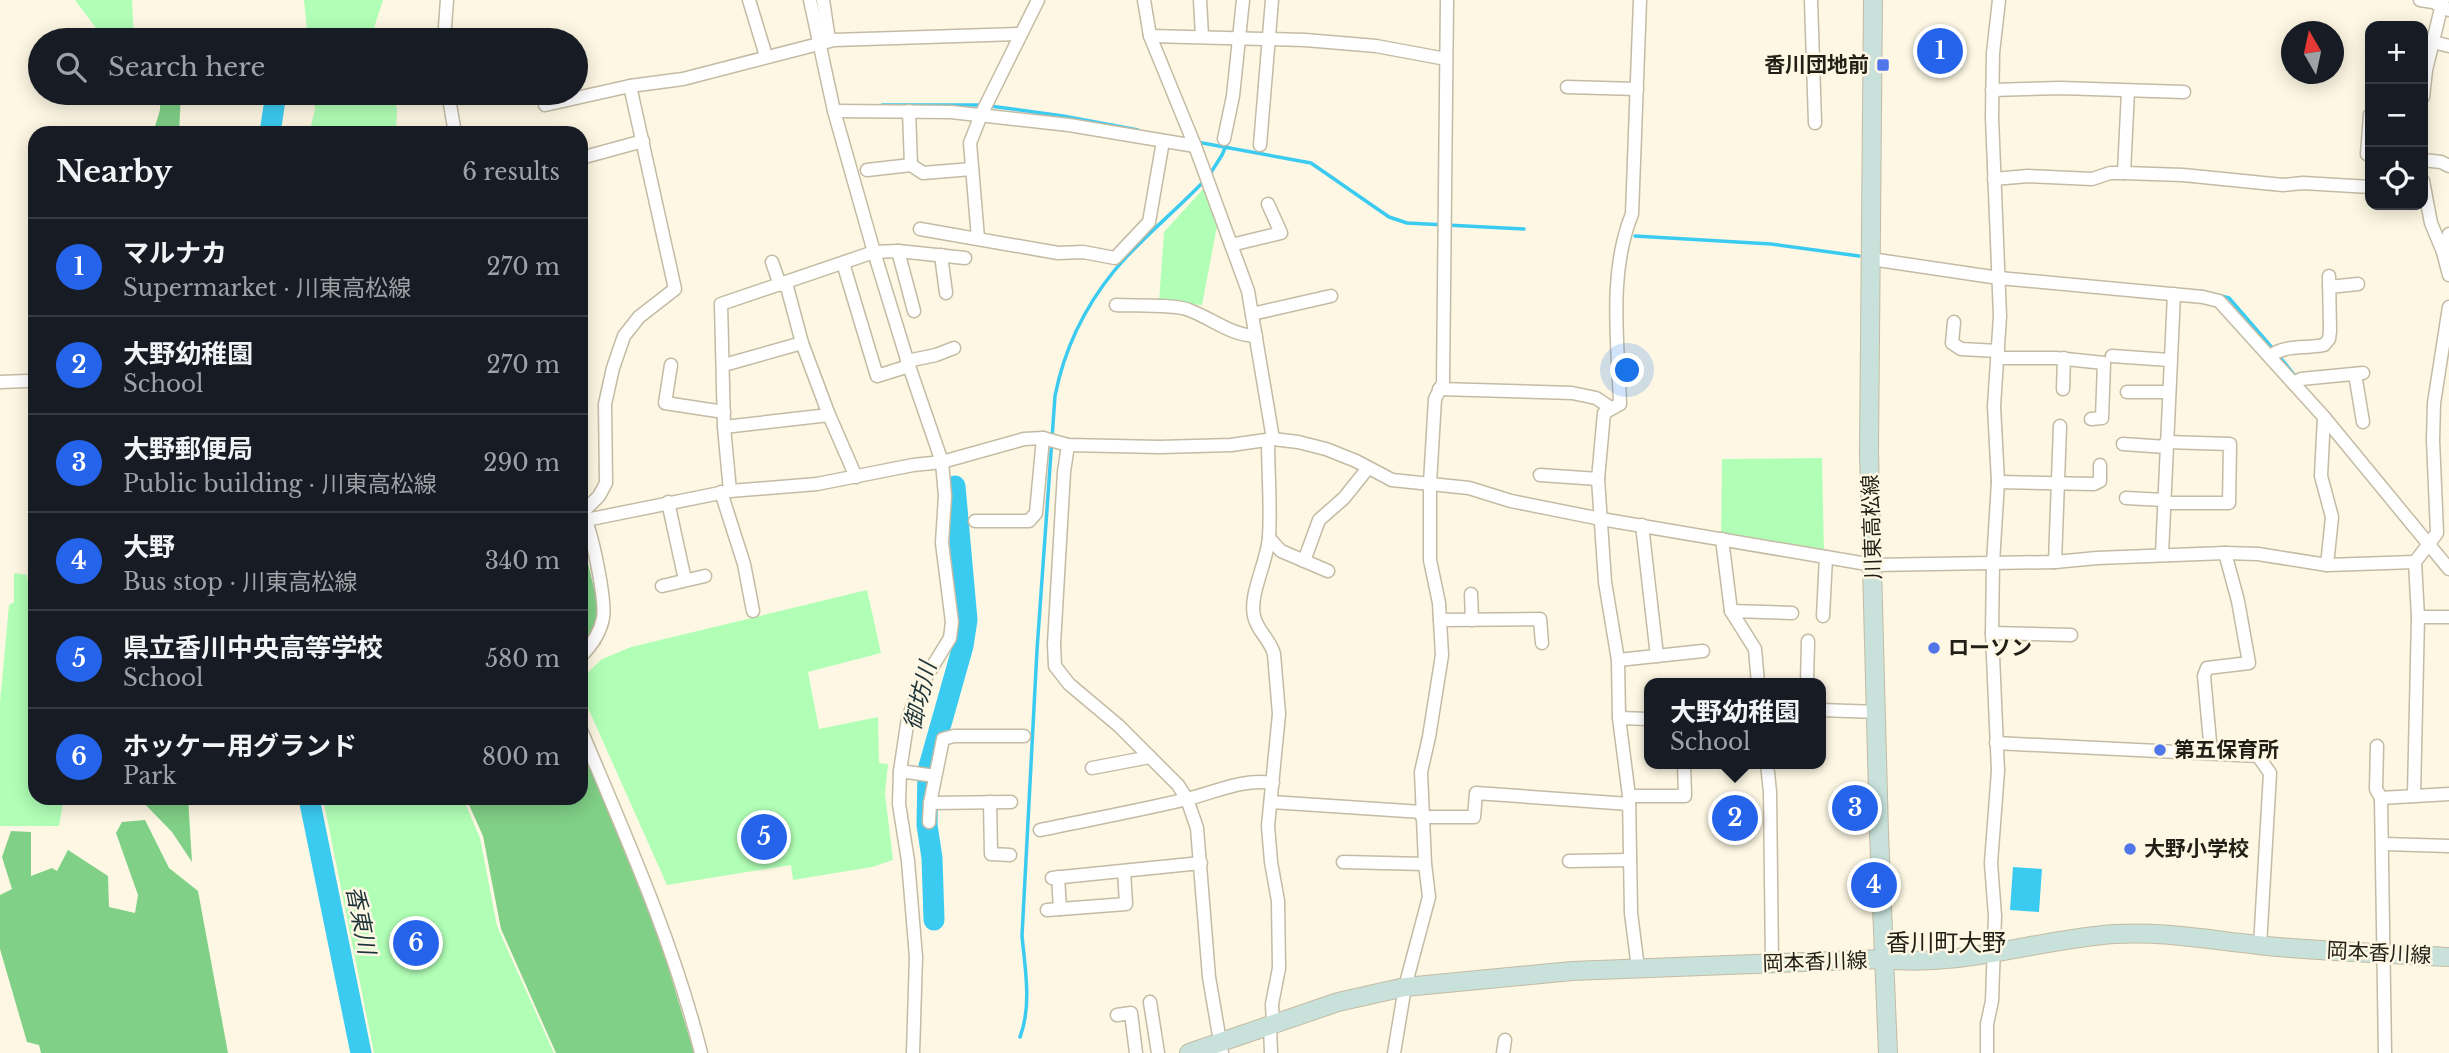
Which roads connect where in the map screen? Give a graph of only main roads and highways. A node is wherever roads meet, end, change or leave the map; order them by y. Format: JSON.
{"nodes":[{"id":1,"x":1873,"y":0,"type":"edge"},
{"id":2,"x":2449,"y":957,"type":"edge"},
{"id":3,"x":1883,"y":959,"type":"junction"},
{"id":4,"x":1220,"y":1048,"type":"edge"},
{"id":5,"x":1189,"y":1053,"type":"edge"},
{"id":6,"x":1888,"y":1053,"type":"edge"}],
"edges":[{"from":1,"to":3,"type":"main road","name":"川東高松線"},
{"from":2,"to":3,"type":"main road","name":"岡本香川線"},
{"from":3,"to":4,"type":"main road","name":"岡本香川線"},
{"from":3,"to":6,"type":"main road","name":"川東高松線"},
{"from":4,"to":5,"type":"main road","name":"岡本香川線"}]}
